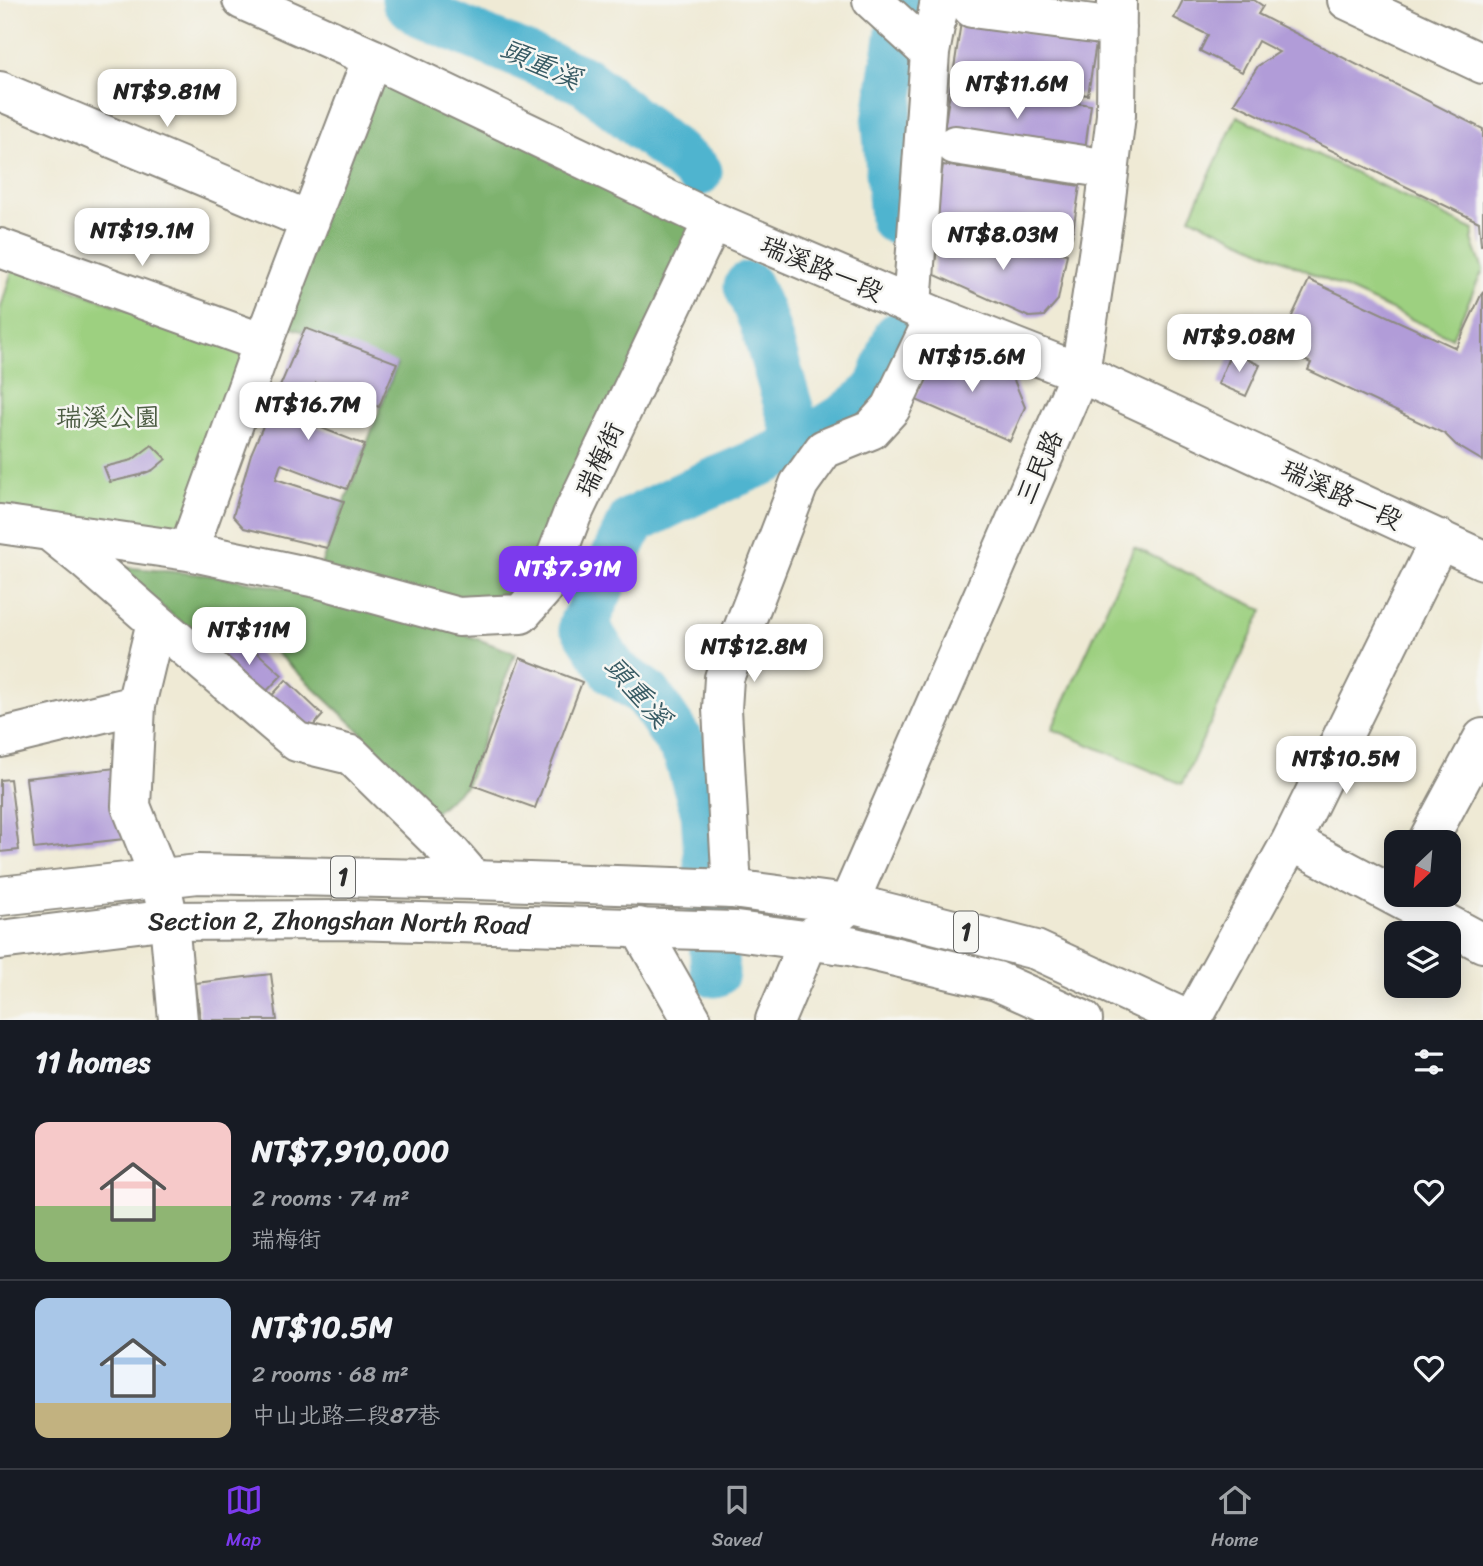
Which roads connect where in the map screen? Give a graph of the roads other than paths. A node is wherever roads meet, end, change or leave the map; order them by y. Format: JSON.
{"nodes":[{"id":1,"x":242,"y":0,"type":"edge"},
{"id":2,"x":872,"y":0,"type":"edge"},
{"id":3,"x":1347,"y":0,"type":"edge"},
{"id":4,"x":956,"y":4,"type":"edge"},
{"id":5,"x":1117,"y":13,"type":"edge"},
{"id":6,"x":930,"y":53,"type":"junction"},
{"id":7,"x":372,"y":58,"type":"junction"},
{"id":8,"x":1483,"y":64,"type":"edge"},
{"id":9,"x":0,"y":91,"type":"edge"},
{"id":10,"x":955,"y":145,"type":"dead end"},
{"id":11,"x":1109,"y":169,"type":"junction"},
{"id":12,"x":310,"y":221,"type":"junction"},
{"id":13,"x":712,"y":221,"type":"junction"},
{"id":14,"x":0,"y":248,"type":"edge"},
{"id":15,"x":924,"y":311,"type":"junction"},
{"id":16,"x":263,"y":343,"type":"junction"},
{"id":17,"x":1080,"y":373,"type":"junction"},
{"id":18,"x":0,"y":524,"type":"edge"},
{"id":19,"x":49,"y":531,"type":"junction"},
{"id":20,"x":1440,"y":540,"type":"junction"},
{"id":21,"x":188,"y":551,"type":"junction"},
{"id":22,"x":1483,"y":560,"type":"edge"},
{"id":23,"x":156,"y":622,"type":"junction"},
{"id":24,"x":136,"y":705,"type":"junction"},
{"id":25,"x":0,"y":738,"type":"edge"},
{"id":26,"x":1483,"y":738,"type":"edge"},
{"id":27,"x":1433,"y":830,"type":"edge"},
{"id":28,"x":1291,"y":841,"type":"junction"},
{"id":29,"x":160,"y":879,"type":"junction"},
{"id":30,"x":474,"y":880,"type":"junction"},
{"id":31,"x":1384,"y":888,"type":"edge"},
{"id":32,"x":732,"y":889,"type":"junction"},
{"id":33,"x":0,"y":896,"type":"edge"},
{"id":34,"x":848,"y":905,"type":"junction"},
{"id":35,"x":1419,"y":907,"type":"edge"},
{"id":36,"x":169,"y":921,"type":"junction"},
{"id":37,"x":639,"y":927,"type":"junction"},
{"id":38,"x":0,"y":940,"type":"edge"},
{"id":39,"x":809,"y":940,"type":"junction"},
{"id":40,"x":1483,"y":943,"type":"edge"},
{"id":41,"x":177,"y":1020,"type":"edge"},
{"id":42,"x":692,"y":1020,"type":"edge"},
{"id":43,"x":775,"y":1020,"type":"edge"},
{"id":44,"x":1083,"y":1020,"type":"edge"},
{"id":45,"x":1190,"y":1020,"type":"edge"}],
"edges":[{"from":1,"to":7,"type":"street","name":"瑞溪路一段"},
{"from":2,"to":6,"type":"street"},
{"from":3,"to":8,"type":"street"},
{"from":4,"to":5,"type":"street"},
{"from":4,"to":6,"type":"street"},
{"from":5,"to":11,"type":"street","name":"三民路"},
{"from":6,"to":15,"type":"street"},
{"from":7,"to":12,"type":"street"},
{"from":7,"to":13,"type":"street","name":"瑞溪路一段"},
{"from":9,"to":12,"type":"street"},
{"from":10,"to":11,"type":"street"},
{"from":11,"to":17,"type":"street","name":"三民路"},
{"from":12,"to":16,"type":"street"},
{"from":13,"to":15,"type":"street","name":"瑞溪路一段"},
{"from":13,"to":21,"type":"street","name":"瑞梅街"},
{"from":14,"to":16,"type":"street"},
{"from":15,"to":17,"type":"street","name":"瑞溪路一段"},
{"from":15,"to":32,"type":"street"},
{"from":16,"to":21,"type":"street"},
{"from":17,"to":20,"type":"street","name":"瑞溪路一段"},
{"from":17,"to":34,"type":"street","name":"三民路"},
{"from":18,"to":19,"type":"street","name":"瑞梅街"},
{"from":19,"to":21,"type":"street","name":"瑞梅街"},
{"from":19,"to":23,"type":"street"},
{"from":20,"to":22,"type":"street","name":"瑞溪路一段"},
{"from":20,"to":28,"type":"street"},
{"from":23,"to":24,"type":"street"},
{"from":23,"to":30,"type":"street"},
{"from":24,"to":25,"type":"street"},
{"from":24,"to":29,"type":"street"},
{"from":26,"to":27,"type":"street"},
{"from":28,"to":31,"type":"street"},
{"from":28,"to":45,"type":"street"},
{"from":29,"to":30,"type":"street","name":"Section 2, Zhongshan North Road","number":"1"},
{"from":29,"to":33,"type":"street","name":"Section 2, Zhongshan North Road","number":"1"},
{"from":29,"to":36,"type":"street"},
{"from":30,"to":32,"type":"street","name":"Section 2, Zhongshan North Road","number":"1"},
{"from":32,"to":34,"type":"street","number":"1"},
{"from":34,"to":39,"type":"street"},
{"from":34,"to":45,"type":"street","number":"1"},
{"from":35,"to":40,"type":"street"},
{"from":36,"to":37,"type":"street","name":"Section 2, Zhongshan North Road","number":"1"},
{"from":36,"to":38,"type":"street","name":"Section 2, Zhongshan North Road","number":"1"},
{"from":36,"to":41,"type":"street"},
{"from":37,"to":39,"type":"street","name":"Section 2, Zhongshan North Road","number":"1"},
{"from":37,"to":42,"type":"street"},
{"from":39,"to":43,"type":"street"},
{"from":39,"to":44,"type":"street","number":"1"}]}
